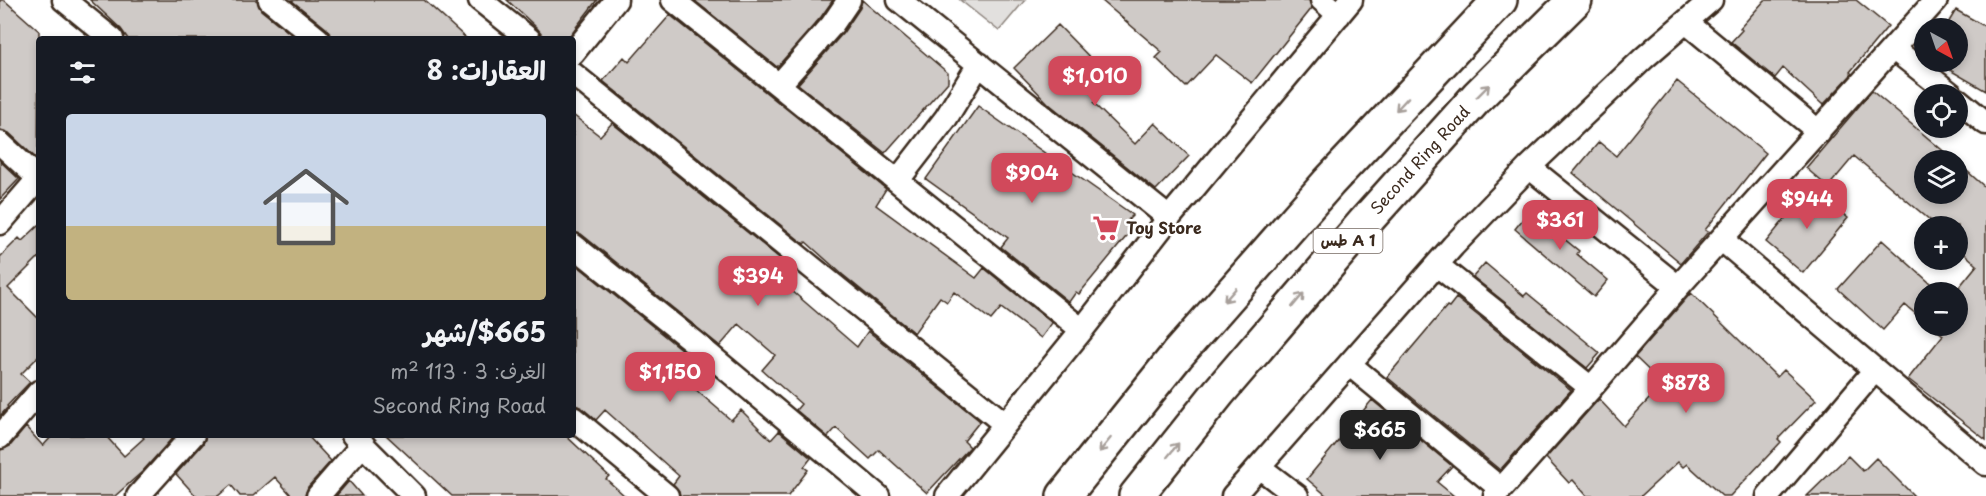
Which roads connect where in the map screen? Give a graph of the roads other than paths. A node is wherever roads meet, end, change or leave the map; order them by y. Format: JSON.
{"nodes":[{"id":1,"x":64,"y":0,"type":"edge"},
{"id":2,"x":270,"y":0,"type":"edge"},
{"id":3,"x":480,"y":0,"type":"edge"},
{"id":4,"x":616,"y":0,"type":"edge"},
{"id":5,"x":673,"y":0,"type":"edge"},
{"id":6,"x":849,"y":0,"type":"edge"},
{"id":7,"x":899,"y":0,"type":"edge"},
{"id":8,"x":1322,"y":0,"type":"edge"},
{"id":9,"x":1500,"y":0,"type":"edge"},
{"id":10,"x":1575,"y":0,"type":"edge"},
{"id":11,"x":1711,"y":0,"type":"edge"},
{"id":12,"x":1936,"y":0,"type":"edge"},
{"id":13,"x":1345,"y":7,"type":"edge"},
{"id":14,"x":1686,"y":22,"type":"junction"},
{"id":15,"x":108,"y":36,"type":"edge"},
{"id":16,"x":314,"y":36,"type":"edge"},
{"id":17,"x":525,"y":36,"type":"edge"},
{"id":18,"x":576,"y":49,"type":"edge"},
{"id":19,"x":1894,"y":49,"type":"junction"},
{"id":20,"x":979,"y":64,"type":"junction"},
{"id":21,"x":576,"y":76,"type":"edge"},
{"id":22,"x":1938,"y":84,"type":"edge"},
{"id":23,"x":779,"y":85,"type":"junction"},
{"id":24,"x":1968,"y":108,"type":"edge"},
{"id":25,"x":1986,"y":123,"type":"edge"},
{"id":26,"x":1819,"y":132,"type":"junction"},
{"id":27,"x":0,"y":143,"type":"edge"},
{"id":28,"x":1529,"y":167,"type":"junction"},
{"id":29,"x":36,"y":175,"type":"edge"},
{"id":30,"x":898,"y":180,"type":"junction"},
{"id":31,"x":36,"y":181,"type":"edge"},
{"id":32,"x":1169,"y":218,"type":"junction"},
{"id":33,"x":0,"y":223,"type":"edge"},
{"id":34,"x":1721,"y":239,"type":"junction"},
{"id":35,"x":576,"y":247,"type":"edge"},
{"id":36,"x":1437,"y":265,"type":"junction"},
{"id":37,"x":1678,"y":287,"type":"junction"},
{"id":38,"x":1082,"y":330,"type":"junction"},
{"id":39,"x":1349,"y":364,"type":"junction"},
{"id":40,"x":1874,"y":371,"type":"junction"},
{"id":41,"x":1591,"y":388,"type":"junction"},
{"id":42,"x":36,"y":395,"type":"edge"},
{"id":43,"x":576,"y":420,"type":"edge"},
{"id":44,"x":1005,"y":424,"type":"junction"},
{"id":45,"x":0,"y":437,"type":"edge"},
{"id":46,"x":190,"y":438,"type":"edge"},
{"id":47,"x":358,"y":440,"type":"edge"},
{"id":48,"x":1986,"y":464,"type":"edge"},
{"id":49,"x":1258,"y":467,"type":"junction"},
{"id":50,"x":1498,"y":493,"type":"edge"},
{"id":51,"x":138,"y":496,"type":"edge"},
{"id":52,"x":318,"y":496,"type":"edge"},
{"id":53,"x":414,"y":496,"type":"edge"},
{"id":54,"x":667,"y":496,"type":"edge"},
{"id":55,"x":878,"y":496,"type":"edge"},
{"id":56,"x":947,"y":496,"type":"edge"},
{"id":57,"x":1064,"y":496,"type":"edge"},
{"id":58,"x":1137,"y":496,"type":"edge"},
{"id":59,"x":1233,"y":496,"type":"edge"},
{"id":60,"x":1297,"y":496,"type":"edge"},
{"id":61,"x":1768,"y":496,"type":"edge"}],
"edges":[{"from":1,"to":15,"type":"street"},
{"from":2,"to":16,"type":"street"},
{"from":3,"to":17,"type":"street"},
{"from":4,"to":18,"type":"street"},
{"from":5,"to":23,"type":"street"},
{"from":6,"to":23,"type":"street"},
{"from":7,"to":20,"type":"street"},
{"from":8,"to":13,"type":"street"},
{"from":9,"to":57,"type":"highway","number":"طس A 1","one_way":true},
{"from":58,"to":10,"type":"highway","name":"Second Ring Road","number":"طس A 1","one_way":true},
{"from":11,"to":14,"type":"street"},
{"from":12,"to":19,"type":"street"},
{"from":13,"to":32,"type":"street"},
{"from":14,"to":26,"type":"street"},
{"from":14,"to":28,"type":"street"},
{"from":19,"to":22,"type":"street"},
{"from":19,"to":26,"type":"street"},
{"from":20,"to":30,"type":"street"},
{"from":20,"to":32,"type":"street"},
{"from":21,"to":44,"type":"street"},
{"from":23,"to":30,"type":"street"},
{"from":24,"to":25,"type":"street"},
{"from":26,"to":34,"type":"street"},
{"from":27,"to":29,"type":"street"},
{"from":28,"to":36,"type":"street"},
{"from":28,"to":37,"type":"street"},
{"from":30,"to":38,"type":"street"},
{"from":31,"to":33,"type":"street"},
{"from":32,"to":38,"type":"street"},
{"from":34,"to":37,"type":"street"},
{"from":34,"to":40,"type":"street"},
{"from":35,"to":55,"type":"street"},
{"from":36,"to":39,"type":"street"},
{"from":36,"to":41,"type":"street"},
{"from":37,"to":41,"type":"street"},
{"from":38,"to":44,"type":"street"},
{"from":39,"to":49,"type":"street"},
{"from":39,"to":50,"type":"street"},
{"from":40,"to":48,"type":"street"},
{"from":40,"to":61,"type":"street"},
{"from":41,"to":50,"type":"street"},
{"from":42,"to":45,"type":"street"},
{"from":43,"to":54,"type":"street"},
{"from":44,"to":56,"type":"street"},
{"from":46,"to":51,"type":"street"},
{"from":47,"to":52,"type":"street"},
{"from":47,"to":53,"type":"street"},
{"from":49,"to":59,"type":"street"},
{"from":49,"to":60,"type":"street"}]}
